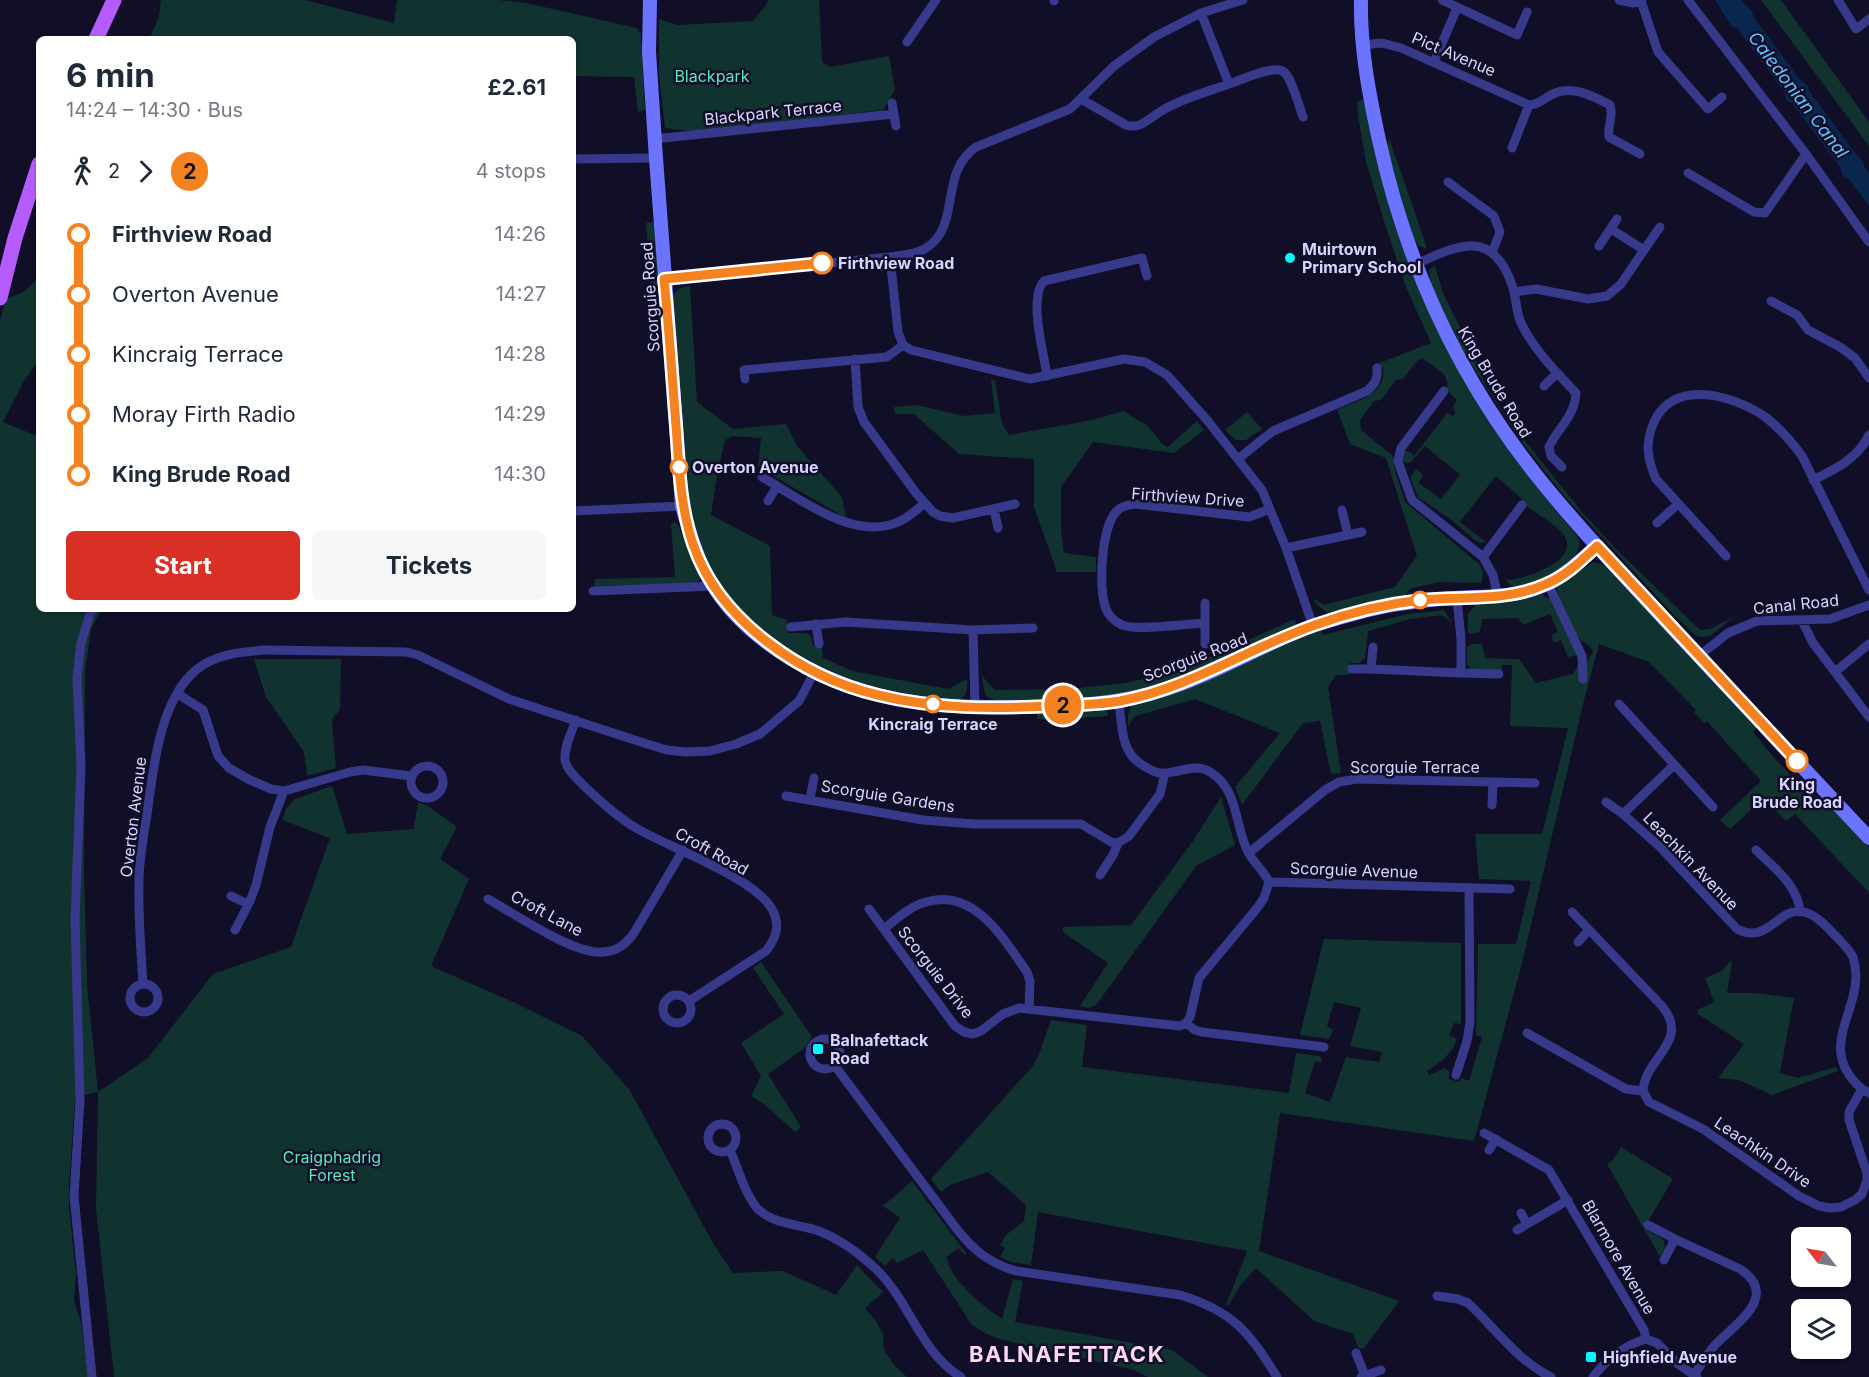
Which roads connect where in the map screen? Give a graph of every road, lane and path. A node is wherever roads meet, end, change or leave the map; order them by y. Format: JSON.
{"nodes":[{"id":1,"x":114,"y":0,"type":"edge"},
{"id":2,"x":650,"y":0,"type":"edge"},
{"id":3,"x":936,"y":0,"type":"edge"},
{"id":4,"x":1243,"y":0,"type":"edge"},
{"id":5,"x":1361,"y":0,"type":"edge"},
{"id":6,"x":1442,"y":0,"type":"edge"},
{"id":7,"x":1619,"y":0,"type":"edge"},
{"id":8,"x":1642,"y":0,"type":"edge"},
{"id":9,"x":1688,"y":0,"type":"edge"},
{"id":10,"x":1838,"y":0,"type":"edge"},
{"id":11,"x":1457,"y":8,"type":"junction"},
{"id":12,"x":1527,"y":12,"type":"dead end"},
{"id":13,"x":1201,"y":14,"type":"junction"},
{"id":14,"x":1869,"y":19,"type":"edge"},
{"id":15,"x":1856,"y":29,"type":"junction"},
{"id":16,"x":1848,"y":35,"type":"dead end"},
{"id":17,"x":97,"y":36,"type":"edge"},
{"id":18,"x":907,"y":42,"type":"dead end"},
{"id":19,"x":1363,"y":45,"type":"junction"},
{"id":20,"x":1434,"y":62,"type":"junction"},
{"id":21,"x":1229,"y":84,"type":"junction"},
{"id":22,"x":1722,"y":97,"type":"dead end"},
{"id":23,"x":1081,"y":99,"type":"junction"},
{"id":24,"x":892,"y":103,"type":"dead end"},
{"id":25,"x":1529,"y":105,"type":"junction"},
{"id":26,"x":894,"y":114,"type":"junction"},
{"id":27,"x":1303,"y":117,"type":"dead end"},
{"id":28,"x":896,"y":126,"type":"dead end"},
{"id":29,"x":654,"y":139,"type":"junction"},
{"id":30,"x":1512,"y":148,"type":"dead end"},
{"id":31,"x":1640,"y":154,"type":"dead end"},
{"id":32,"x":1806,"y":154,"type":"junction"},
{"id":33,"x":656,"y":158,"type":"junction"},
{"id":34,"x":576,"y":159,"type":"edge"},
{"id":35,"x":1688,"y":173,"type":"dead end"},
{"id":36,"x":36,"y":174,"type":"edge"},
{"id":37,"x":1448,"y":183,"type":"dead end"},
{"id":38,"x":1480,"y":191,"type":"dead end"},
{"id":39,"x":1474,"y":200,"type":"junction"},
{"id":40,"x":1617,"y":219,"type":"dead end"},
{"id":41,"x":1660,"y":226,"type":"dead end"},
{"id":42,"x":1611,"y":229,"type":"junction"},
{"id":43,"x":1869,"y":242,"type":"edge"},
{"id":44,"x":1599,"y":246,"type":"dead end"},
{"id":45,"x":1644,"y":250,"type":"junction"},
{"id":46,"x":1492,"y":253,"type":"junction"},
{"id":47,"x":890,"y":257,"type":"junction"},
{"id":48,"x":1416,"y":264,"type":"junction"},
{"id":49,"x":1147,"y":276,"type":"dead end"},
{"id":50,"x":664,"y":279,"type":"junction"},
{"id":51,"x":1514,"y":292,"type":"junction"},
{"id":52,"x":0,"y":298,"type":"edge"},
{"id":53,"x":1771,"y":301,"type":"dead end"},
{"id":54,"x":903,"y":345,"type":"junction"},
{"id":55,"x":855,"y":359,"type":"junction"},
{"id":56,"x":1377,"y":368,"type":"dead end"},
{"id":57,"x":1557,"y":373,"type":"junction"},
{"id":58,"x":1047,"y":376,"type":"junction"},
{"id":59,"x":1869,"y":378,"type":"edge"},
{"id":60,"x":745,"y":379,"type":"dead end"},
{"id":61,"x":1544,"y":386,"type":"dead end"},
{"id":62,"x":1443,"y":390,"type":"dead end"},
{"id":63,"x":1869,"y":435,"type":"edge"},
{"id":64,"x":1238,"y":459,"type":"junction"},
{"id":65,"x":1562,"y":467,"type":"dead end"},
{"id":66,"x":762,"y":477,"type":"dead end"},
{"id":67,"x":1813,"y":480,"type":"junction"},
{"id":68,"x":777,"y":486,"type":"junction"},
{"id":69,"x":768,"y":501,"type":"dead end"},
{"id":70,"x":924,"y":503,"type":"junction"},
{"id":71,"x":1015,"y":504,"type":"dead end"},
{"id":72,"x":1678,"y":504,"type":"junction"},
{"id":73,"x":1522,"y":505,"type":"dead end"},
{"id":74,"x":682,"y":506,"type":"junction"},
{"id":75,"x":994,"y":509,"type":"junction"},
{"id":76,"x":1270,"y":509,"type":"junction"},
{"id":77,"x":1342,"y":510,"type":"dead end"},
{"id":78,"x":576,"y":511,"type":"edge"},
{"id":79,"x":1657,"y":523,"type":"dead end"},
{"id":80,"x":998,"y":528,"type":"dead end"},
{"id":81,"x":1362,"y":532,"type":"dead end"},
{"id":82,"x":1348,"y":535,"type":"junction"},
{"id":83,"x":1597,"y":546,"type":"junction"},
{"id":84,"x":1286,"y":548,"type":"junction"},
{"id":85,"x":1726,"y":556,"type":"dead end"},
{"id":86,"x":1483,"y":557,"type":"junction"},
{"id":87,"x":1548,"y":584,"type":"junction"},
{"id":88,"x":713,"y":586,"type":"junction"},
{"id":89,"x":1869,"y":590,"type":"edge"},
{"id":90,"x":593,"y":591,"type":"dead end"},
{"id":91,"x":1498,"y":597,"type":"junction"},
{"id":92,"x":1457,"y":598,"type":"junction"},
{"id":93,"x":1205,"y":603,"type":"dead end"},
{"id":94,"x":1869,"y":605,"type":"edge"},
{"id":95,"x":91,"y":612,"type":"edge"},
{"id":96,"x":1802,"y":621,"type":"junction"},
{"id":97,"x":1205,"y":623,"type":"junction"},
{"id":98,"x":816,"y":624,"type":"junction"},
{"id":99,"x":1313,"y":626,"type":"junction"},
{"id":100,"x":791,"y":627,"type":"dead end"},
{"id":101,"x":1033,"y":628,"type":"dead end"},
{"id":102,"x":973,"y":630,"type":"junction"},
{"id":103,"x":819,"y":644,"type":"dead end"},
{"id":104,"x":1205,"y":644,"type":"dead end"},
{"id":105,"x":1869,"y":644,"type":"edge"},
{"id":106,"x":1373,"y":647,"type":"dead end"},
{"id":107,"x":1700,"y":656,"type":"junction"},
{"id":108,"x":1352,"y":669,"type":"dead end"},
{"id":109,"x":1371,"y":669,"type":"junction"},
{"id":110,"x":815,"y":671,"type":"junction"},
{"id":111,"x":1835,"y":672,"type":"junction"},
{"id":112,"x":1461,"y":673,"type":"junction"},
{"id":113,"x":1499,"y":674,"type":"dead end"},
{"id":114,"x":1583,"y":679,"type":"dead end"},
{"id":115,"x":178,"y":694,"type":"junction"},
{"id":116,"x":1119,"y":701,"type":"junction"},
{"id":117,"x":1619,"y":704,"type":"dead end"},
{"id":118,"x":975,"y":707,"type":"junction"},
{"id":119,"x":1869,"y":717,"type":"edge"},
{"id":120,"x":576,"y":720,"type":"junction"},
{"id":121,"x":1674,"y":765,"type":"junction"},
{"id":122,"x":1164,"y":773,"type":"junction"},
{"id":123,"x":411,"y":776,"type":"dead end"},
{"id":124,"x":814,"y":778,"type":"dead end"},
{"id":125,"x":1493,"y":783,"type":"junction"},
{"id":126,"x":1534,"y":783,"type":"dead end"},
{"id":127,"x":284,"y":792,"type":"junction"},
{"id":128,"x":786,"y":796,"type":"dead end"},
{"id":129,"x":810,"y":799,"type":"junction"},
{"id":130,"x":1606,"y":802,"type":"dead end"},
{"id":131,"x":1492,"y":805,"type":"dead end"},
{"id":132,"x":1713,"y":807,"type":"dead end"},
{"id":133,"x":1623,"y":814,"type":"junction"},
{"id":134,"x":1869,"y":838,"type":"edge"},
{"id":135,"x":1118,"y":843,"type":"junction"},
{"id":136,"x":683,"y":850,"type":"junction"},
{"id":137,"x":1756,"y":850,"type":"dead end"},
{"id":138,"x":1249,"y":853,"type":"junction"},
{"id":139,"x":1100,"y":875,"type":"dead end"},
{"id":140,"x":1269,"y":882,"type":"junction"},
{"id":141,"x":1469,"y":888,"type":"junction"},
{"id":142,"x":1510,"y":889,"type":"dead end"},
{"id":143,"x":231,"y":896,"type":"dead end"},
{"id":144,"x":488,"y":899,"type":"dead end"},
{"id":145,"x":248,"y":904,"type":"junction"},
{"id":146,"x":869,"y":909,"type":"dead end"},
{"id":147,"x":1572,"y":912,"type":"dead end"},
{"id":148,"x":1800,"y":912,"type":"junction"},
{"id":149,"x":884,"y":929,"type":"junction"},
{"id":150,"x":235,"y":930,"type":"dead end"},
{"id":151,"x":1589,"y":930,"type":"junction"},
{"id":152,"x":1578,"y":942,"type":"dead end"},
{"id":153,"x":143,"y":984,"type":"dead end"},
{"id":154,"x":689,"y":1001,"type":"dead end"},
{"id":155,"x":1029,"y":1008,"type":"junction"},
{"id":156,"x":1186,"y":1023,"type":"junction"},
{"id":157,"x":1527,"y":1034,"type":"dead end"},
{"id":158,"x":1324,"y":1047,"type":"dead end"},
{"id":159,"x":835,"y":1066,"type":"dead end"},
{"id":160,"x":1456,"y":1075,"type":"dead end"},
{"id":161,"x":1643,"y":1091,"type":"junction"},
{"id":162,"x":1865,"y":1091,"type":"edge"},
{"id":163,"x":1484,"y":1133,"type":"dead end"},
{"id":164,"x":1496,"y":1139,"type":"junction"},
{"id":165,"x":730,"y":1150,"type":"dead end"},
{"id":166,"x":1489,"y":1150,"type":"dead end"},
{"id":167,"x":1867,"y":1187,"type":"edge"},
{"id":168,"x":1568,"y":1200,"type":"junction"},
{"id":169,"x":1521,"y":1213,"type":"dead end"},
{"id":170,"x":1527,"y":1224,"type":"junction"},
{"id":171,"x":1648,"y":1225,"type":"dead end"},
{"id":172,"x":1517,"y":1230,"type":"dead end"},
{"id":173,"x":1675,"y":1239,"type":"junction"},
{"id":174,"x":1664,"y":1260,"type":"dead end"},
{"id":175,"x":1437,"y":1296,"type":"dead end"},
{"id":176,"x":1646,"y":1339,"type":"junction"},
{"id":177,"x":1356,"y":1353,"type":"dead end"},
{"id":178,"x":1381,"y":1370,"type":"dead end"},
{"id":179,"x":1363,"y":1376,"type":"edge"},
{"id":180,"x":1696,"y":1376,"type":"edge"},
{"id":181,"x":92,"y":1377,"type":"edge"},
{"id":182,"x":961,"y":1377,"type":"edge"},
{"id":183,"x":1277,"y":1377,"type":"edge"},
{"id":184,"x":1551,"y":1377,"type":"edge"},
{"id":185,"x":1593,"y":1377,"type":"edge"}],
"edges":[{"from":1,"to":17,"type":"main road"},
{"from":2,"to":29,"type":"street","name":"Scorguie Road"},
{"from":3,"to":18,"type":"street"},
{"from":4,"to":13,"type":"street"},
{"from":5,"to":19,"type":"street","name":"King Brude Road"},
{"from":6,"to":11,"type":"street"},
{"from":7,"to":8,"type":"street"},
{"from":8,"to":22,"type":"street"},
{"from":9,"to":32,"type":"street"},
{"from":10,"to":15,"type":"street"},
{"from":11,"to":12,"type":"street"},
{"from":11,"to":20,"type":"street"},
{"from":13,"to":21,"type":"street"},
{"from":13,"to":23,"type":"street"},
{"from":14,"to":15,"type":"street"},
{"from":15,"to":16,"type":"street"},
{"from":19,"to":20,"type":"street","name":"Pict Avenue"},
{"from":19,"to":48,"type":"street","name":"King Brude Road"},
{"from":20,"to":25,"type":"street","name":"Pict Avenue"},
{"from":21,"to":23,"type":"street"},
{"from":21,"to":27,"type":"street"},
{"from":23,"to":47,"type":"street"},
{"from":24,"to":26,"type":"street"},
{"from":25,"to":30,"type":"street"},
{"from":25,"to":31,"type":"street"},
{"from":26,"to":28,"type":"street"},
{"from":26,"to":29,"type":"street","name":"Blackpark Terrace"},
{"from":29,"to":33,"type":"street","name":"Scorguie Road"},
{"from":32,"to":35,"type":"street"},
{"from":32,"to":43,"type":"street"},
{"from":33,"to":34,"type":"street"},
{"from":33,"to":50,"type":"street","name":"Scorguie Road"},
{"from":36,"to":52,"type":"main road"},
{"from":37,"to":39,"type":"street"},
{"from":38,"to":39,"type":"street"},
{"from":39,"to":46,"type":"street"},
{"from":40,"to":42,"type":"street"},
{"from":41,"to":45,"type":"street"},
{"from":42,"to":44,"type":"street"},
{"from":42,"to":45,"type":"street"},
{"from":45,"to":51,"type":"street"},
{"from":46,"to":48,"type":"street"},
{"from":46,"to":51,"type":"street"},
{"from":47,"to":50,"type":"street"},
{"from":47,"to":54,"type":"street"},
{"from":48,"to":83,"type":"street","name":"King Brude Road"},
{"from":49,"to":58,"type":"street"},
{"from":50,"to":74,"type":"street","name":"Scorguie Road"},
{"from":51,"to":57,"type":"street"},
{"from":53,"to":59,"type":"street"},
{"from":54,"to":55,"type":"street"},
{"from":54,"to":58,"type":"street","name":"Firthview Drive"},
{"from":55,"to":60,"type":"street"},
{"from":55,"to":70,"type":"street"},
{"from":56,"to":64,"type":"street"},
{"from":57,"to":61,"type":"street"},
{"from":57,"to":65,"type":"street"},
{"from":58,"to":64,"type":"street","name":"Firthview Drive"},
{"from":62,"to":86,"type":"street"},
{"from":63,"to":67,"type":"street"},
{"from":64,"to":76,"type":"street","name":"Firthview Drive"},
{"from":66,"to":68,"type":"street"},
{"from":67,"to":72,"type":"street"},
{"from":67,"to":89,"type":"street"},
{"from":68,"to":69,"type":"street"},
{"from":68,"to":70,"type":"street"},
{"from":70,"to":75,"type":"street"},
{"from":71,"to":75,"type":"street"},
{"from":72,"to":79,"type":"street"},
{"from":72,"to":85,"type":"street"},
{"from":73,"to":86,"type":"street"},
{"from":74,"to":78,"type":"street"},
{"from":74,"to":88,"type":"street","name":"Scorguie Road"},
{"from":75,"to":80,"type":"street"},
{"from":76,"to":84,"type":"street","name":"Firthview Drive"},
{"from":76,"to":97,"type":"street","name":"Firthview Drive"},
{"from":77,"to":82,"type":"street"},
{"from":81,"to":82,"type":"street"},
{"from":82,"to":84,"type":"street"},
{"from":83,"to":87,"type":"street","name":"Scorguie Road"},
{"from":83,"to":107,"type":"street","name":"King Brude Road"},
{"from":84,"to":99,"type":"street","name":"Firthview Drive"},
{"from":86,"to":91,"type":"street"},
{"from":87,"to":91,"type":"street","name":"Scorguie Road"},
{"from":87,"to":114,"type":"street"},
{"from":88,"to":90,"type":"street"},
{"from":88,"to":110,"type":"street","name":"Scorguie Road"},
{"from":91,"to":92,"type":"street","name":"Scorguie Road"},
{"from":92,"to":99,"type":"street","name":"Scorguie Road"},
{"from":92,"to":112,"type":"street"},
{"from":93,"to":97,"type":"street"},
{"from":94,"to":96,"type":"street","name":"Canal Road"},
{"from":95,"to":181,"type":"street"},
{"from":96,"to":107,"type":"street","name":"Canal Road"},
{"from":96,"to":111,"type":"street"},
{"from":97,"to":104,"type":"street"},
{"from":98,"to":100,"type":"street"},
{"from":98,"to":102,"type":"street"},
{"from":98,"to":103,"type":"street"},
{"from":99,"to":116,"type":"street","name":"Scorguie Road"},
{"from":101,"to":102,"type":"street"},
{"from":102,"to":118,"type":"street"},
{"from":105,"to":111,"type":"street"},
{"from":106,"to":109,"type":"street"},
{"from":107,"to":134,"type":"street","name":"King Brude Road"},
{"from":108,"to":109,"type":"street"},
{"from":109,"to":112,"type":"street"},
{"from":110,"to":118,"type":"street","name":"Scorguie Road"},
{"from":110,"to":120,"type":"street","name":"Overton Avenue"},
{"from":111,"to":119,"type":"street"},
{"from":112,"to":113,"type":"street"},
{"from":115,"to":120,"type":"street","name":"Overton Avenue"},
{"from":115,"to":127,"type":"street"},
{"from":115,"to":153,"type":"street","name":"Overton Avenue"},
{"from":116,"to":118,"type":"street","name":"Scorguie Road"},
{"from":116,"to":122,"type":"street"},
{"from":117,"to":121,"type":"street"},
{"from":120,"to":136,"type":"street","name":"Croft Road"},
{"from":121,"to":132,"type":"street"},
{"from":121,"to":133,"type":"street","name":"Leachkin Avenue"},
{"from":122,"to":135,"type":"street"},
{"from":122,"to":138,"type":"street","name":"Scorguie Avenue"},
{"from":123,"to":127,"type":"street"},
{"from":124,"to":129,"type":"street"},
{"from":125,"to":126,"type":"street","name":"Scorguie Terrace"},
{"from":125,"to":131,"type":"street"},
{"from":125,"to":138,"type":"street","name":"Scorguie Terrace"},
{"from":127,"to":145,"type":"street"},
{"from":128,"to":129,"type":"street","name":"Scorguie Gardens"},
{"from":129,"to":135,"type":"street","name":"Scorguie Gardens"},
{"from":130,"to":133,"type":"street"},
{"from":133,"to":148,"type":"street","name":"Leachkin Avenue"},
{"from":135,"to":139,"type":"street"},
{"from":136,"to":144,"type":"street","name":"Croft Lane"},
{"from":136,"to":154,"type":"street","name":"Croft Road"},
{"from":137,"to":148,"type":"street"},
{"from":138,"to":140,"type":"street","name":"Scorguie Avenue"},
{"from":140,"to":141,"type":"street","name":"Scorguie Avenue"},
{"from":140,"to":156,"type":"street"},
{"from":141,"to":142,"type":"street","name":"Scorguie Avenue"},
{"from":141,"to":160,"type":"street"},
{"from":143,"to":145,"type":"street"},
{"from":145,"to":150,"type":"street"},
{"from":146,"to":149,"type":"street","name":"Scorguie Drive"},
{"from":147,"to":151,"type":"street"},
{"from":148,"to":162,"type":"street"},
{"from":149,"to":155,"type":"street","name":"Scorguie Drive"},
{"from":149,"to":155,"type":"street","name":"Scorguie Drive"},
{"from":151,"to":152,"type":"street"},
{"from":151,"to":161,"type":"street"},
{"from":155,"to":156,"type":"street","name":"Scorguie Drive"},
{"from":156,"to":158,"type":"street","name":"Scorguie Drive"},
{"from":157,"to":161,"type":"street","name":"Leachkin Drive"},
{"from":159,"to":183,"type":"street"},
{"from":161,"to":167,"type":"street","name":"Leachkin Drive"},
{"from":162,"to":167,"type":"street","name":"Leachkin Drive"},
{"from":163,"to":164,"type":"street","name":"Blarmore Avenue"},
{"from":164,"to":166,"type":"street"},
{"from":164,"to":168,"type":"street","name":"Blarmore Avenue"},
{"from":165,"to":182,"type":"street"},
{"from":168,"to":170,"type":"street","name":"Blarmore Avenue"},
{"from":168,"to":176,"type":"street","name":"Blarmore Avenue"},
{"from":169,"to":170,"type":"street"},
{"from":170,"to":172,"type":"street","name":"Blarmore Avenue"},
{"from":171,"to":173,"type":"street","name":"Blarmore Avenue"},
{"from":173,"to":174,"type":"street"},
{"from":173,"to":180,"type":"street","name":"Blarmore Avenue"},
{"from":175,"to":184,"type":"street"},
{"from":176,"to":180,"type":"street","name":"Blarmore Avenue"},
{"from":176,"to":185,"type":"street"},
{"from":177,"to":179,"type":"street"},
{"from":178,"to":179,"type":"street"}]}
